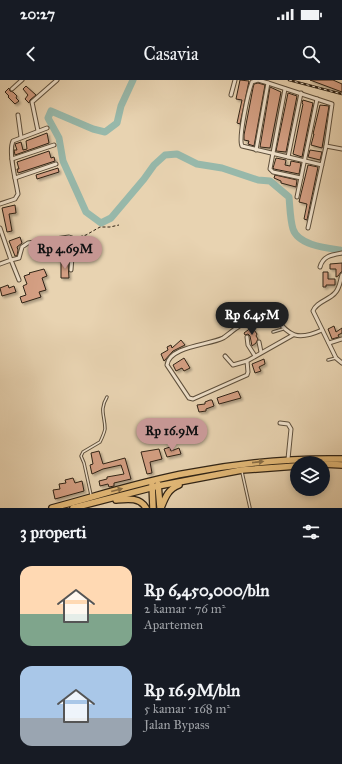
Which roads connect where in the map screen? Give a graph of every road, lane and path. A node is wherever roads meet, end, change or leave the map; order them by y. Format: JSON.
{"nodes":[{"id":1,"x":22,"y":80,"type":"edge"},
{"id":2,"x":57,"y":80,"type":"edge"},
{"id":3,"x":235,"y":80,"type":"edge"},
{"id":4,"x":257,"y":80,"type":"edge"},
{"id":5,"x":268,"y":83,"type":"junction"},
{"id":6,"x":12,"y":89,"type":"dead end"},
{"id":7,"x":285,"y":89,"type":"junction"},
{"id":8,"x":301,"y":93,"type":"junction"},
{"id":9,"x":231,"y":95,"type":"dead end"},
{"id":10,"x":317,"y":99,"type":"junction"},
{"id":11,"x":18,"y":115,"type":"dead end"},
{"id":12,"x":47,"y":128,"type":"dead end"},
{"id":13,"x":38,"y":131,"type":"junction"},
{"id":14,"x":21,"y":138,"type":"junction"},
{"id":15,"x":54,"y":145,"type":"dead end"},
{"id":16,"x":326,"y":146,"type":"junction"},
{"id":17,"x":342,"y":149,"type":"edge"},
{"id":18,"x":256,"y":150,"type":"junction"},
{"id":19,"x":272,"y":154,"type":"junction"},
{"id":20,"x":288,"y":157,"type":"junction"},
{"id":21,"x":12,"y":159,"type":"junction"},
{"id":22,"x":305,"y":161,"type":"junction"},
{"id":23,"x":56,"y":164,"type":"dead end"},
{"id":24,"x":322,"y":164,"type":"junction"},
{"id":25,"x":15,"y":178,"type":"junction"},
{"id":26,"x":301,"y":178,"type":"junction"},
{"id":27,"x":297,"y":198,"type":"dead end"},
{"id":28,"x":0,"y":204,"type":"edge"},
{"id":29,"x":119,"y":225,"type":"dead end"},
{"id":30,"x":0,"y":228,"type":"edge"},
{"id":31,"x":308,"y":228,"type":"dead end"},
{"id":32,"x":72,"y":238,"type":"junction"},
{"id":33,"x":342,"y":253,"type":"edge"},
{"id":34,"x":11,"y":260,"type":"junction"},
{"id":35,"x":0,"y":264,"type":"edge"},
{"id":36,"x":320,"y":268,"type":"dead end"},
{"id":37,"x":71,"y":270,"type":"dead end"},
{"id":38,"x":342,"y":275,"type":"edge"},
{"id":39,"x":19,"y":280,"type":"dead end"},
{"id":40,"x":285,"y":328,"type":"junction"},
{"id":41,"x":322,"y":330,"type":"junction"},
{"id":42,"x":273,"y":332,"type":"dead end"},
{"id":43,"x":293,"y":335,"type":"junction"},
{"id":44,"x":247,"y":338,"type":"dead end"},
{"id":45,"x":342,"y":339,"type":"edge"},
{"id":46,"x":259,"y":342,"type":"dead end"},
{"id":47,"x":329,"y":344,"type":"junction"},
{"id":48,"x":261,"y":352,"type":"junction"},
{"id":49,"x":225,"y":356,"type":"dead end"},
{"id":50,"x":255,"y":356,"type":"junction"},
{"id":51,"x":336,"y":358,"type":"junction"},
{"id":52,"x":328,"y":360,"type":"dead end"},
{"id":53,"x":247,"y":361,"type":"junction"},
{"id":54,"x":342,"y":363,"type":"edge"},
{"id":55,"x":107,"y":397,"type":"dead end"},
{"id":56,"x":280,"y":423,"type":"dead end"},
{"id":57,"x":288,"y":459,"type":"junction"},
{"id":58,"x":342,"y":459,"type":"edge"},
{"id":59,"x":330,"y":464,"type":"edge"},
{"id":60,"x":342,"y":464,"type":"edge"},
{"id":61,"x":290,"y":467,"type":"edge"},
{"id":62,"x":242,"y":470,"type":"junction"},
{"id":63,"x":206,"y":477,"type":"junction"},
{"id":64,"x":155,"y":484,"type":"junction"},
{"id":65,"x":91,"y":497,"type":"junction"},
{"id":66,"x":92,"y":504,"type":"junction"},
{"id":67,"x":52,"y":508,"type":"edge"},
{"id":68,"x":73,"y":508,"type":"edge"},
{"id":69,"x":146,"y":508,"type":"edge"},
{"id":70,"x":153,"y":508,"type":"edge"},
{"id":71,"x":160,"y":508,"type":"edge"},
{"id":72,"x":250,"y":508,"type":"edge"}],
"edges":[{"from":1,"to":6,"type":"street"},
{"from":2,"to":13,"type":"street"},
{"from":3,"to":9,"type":"street"},
{"from":4,"to":5,"type":"street"},
{"from":4,"to":18,"type":"street"},
{"from":5,"to":7,"type":"street"},
{"from":5,"to":18,"type":"street"},
{"from":7,"to":8,"type":"street"},
{"from":7,"to":19,"type":"street"},
{"from":8,"to":10,"type":"street"},
{"from":8,"to":20,"type":"street"},
{"from":10,"to":16,"type":"street"},
{"from":10,"to":22,"type":"street"},
{"from":11,"to":14,"type":"street"},
{"from":12,"to":13,"type":"street"},
{"from":13,"to":14,"type":"street"},
{"from":14,"to":21,"type":"street"},
{"from":15,"to":21,"type":"street"},
{"from":16,"to":17,"type":"street"},
{"from":16,"to":24,"type":"street"},
{"from":18,"to":19,"type":"street"},
{"from":19,"to":20,"type":"street"},
{"from":19,"to":26,"type":"street"},
{"from":20,"to":22,"type":"street"},
{"from":21,"to":25,"type":"street"},
{"from":22,"to":24,"type":"street"},
{"from":22,"to":26,"type":"street"},
{"from":23,"to":25,"type":"street"},
{"from":24,"to":31,"type":"street"},
{"from":25,"to":28,"type":"street"},
{"from":26,"to":27,"type":"street"},
{"from":29,"to":32,"type":"path"},
{"from":30,"to":34,"type":"street"},
{"from":32,"to":34,"type":"street"},
{"from":32,"to":37,"type":"street"},
{"from":33,"to":36,"type":"street"},
{"from":34,"to":35,"type":"street"},
{"from":34,"to":39,"type":"street"},
{"from":38,"to":41,"type":"street"},
{"from":40,"to":42,"type":"lane"},
{"from":40,"to":43,"type":"street"},
{"from":40,"to":53,"type":"street"},
{"from":41,"to":43,"type":"street"},
{"from":41,"to":47,"type":"street"},
{"from":43,"to":48,"type":"street"},
{"from":44,"to":50,"type":"street"},
{"from":45,"to":47,"type":"street"},
{"from":46,"to":48,"type":"street"},
{"from":47,"to":51,"type":"street"},
{"from":48,"to":50,"type":"street"},
{"from":49,"to":53,"type":"street"},
{"from":50,"to":53,"type":"street"},
{"from":51,"to":52,"type":"lane"},
{"from":51,"to":54,"type":"street"},
{"from":55,"to":65,"type":"lane"},
{"from":56,"to":57,"type":"street"},
{"from":57,"to":58,"type":"highway"},
{"from":64,"to":57,"type":"highway","one_way":true},
{"from":59,"to":60,"type":"highway"},
{"from":61,"to":62,"type":"highway"},
{"from":62,"to":63,"type":"highway"},
{"from":62,"to":72,"type":"lane"},
{"from":63,"to":64,"type":"highway"},
{"from":63,"to":71,"type":"highway"},
{"from":65,"to":64,"type":"highway","one_way":true},
{"from":64,"to":66,"type":"highway"},
{"from":64,"to":70,"type":"highway"},
{"from":64,"to":71,"type":"highway"},
{"from":65,"to":67,"type":"highway"},
{"from":66,"to":68,"type":"highway"},
{"from":66,"to":69,"type":"highway"}]}
